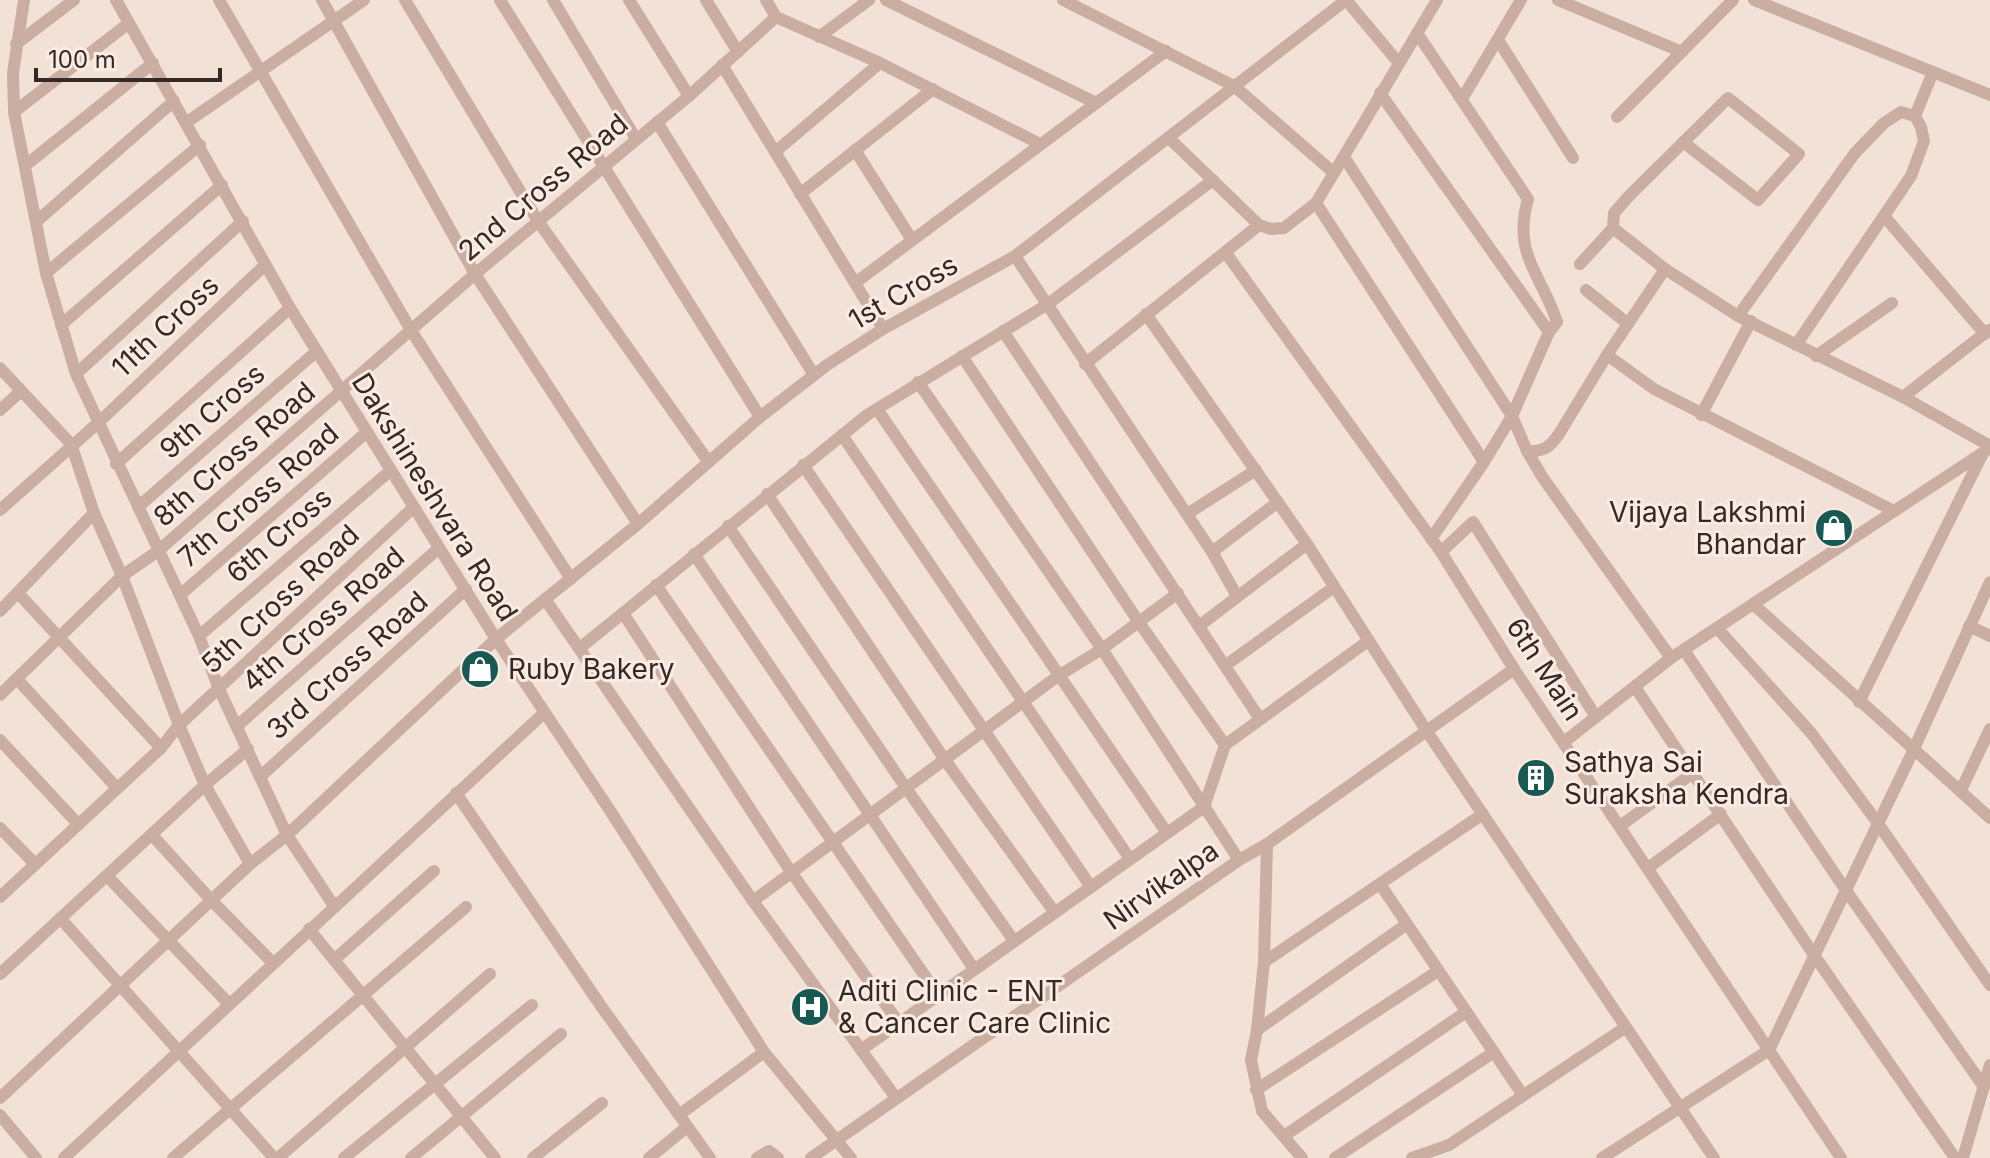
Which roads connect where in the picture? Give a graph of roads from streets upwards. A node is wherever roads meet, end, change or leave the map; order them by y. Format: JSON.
{"nodes":[{"id":1,"x":24,"y":0,"type":"edge"},
{"id":2,"x":74,"y":0,"type":"edge"},
{"id":3,"x":116,"y":0,"type":"edge"},
{"id":4,"x":219,"y":0,"type":"edge"},
{"id":5,"x":322,"y":0,"type":"edge"},
{"id":6,"x":364,"y":0,"type":"edge"},
{"id":7,"x":405,"y":0,"type":"edge"},
{"id":8,"x":500,"y":0,"type":"edge"},
{"id":9,"x":553,"y":0,"type":"edge"},
{"id":10,"x":629,"y":0,"type":"edge"},
{"id":11,"x":706,"y":0,"type":"edge"},
{"id":12,"x":766,"y":0,"type":"edge"},
{"id":13,"x":869,"y":0,"type":"edge"},
{"id":14,"x":886,"y":0,"type":"edge"},
{"id":15,"x":1063,"y":0,"type":"edge"},
{"id":16,"x":1346,"y":0,"type":"edge"},
{"id":17,"x":1437,"y":0,"type":"edge"},
{"id":18,"x":1521,"y":0,"type":"edge"},
{"id":19,"x":1558,"y":0,"type":"edge"},
{"id":20,"x":1733,"y":0,"type":"edge"},
{"id":21,"x":1754,"y":0,"type":"edge"},
{"id":22,"x":1081,"y":4,"type":"edge"},
{"id":23,"x":776,"y":17,"type":"junction"},
{"id":24,"x":334,"y":20,"type":"junction"},
{"id":25,"x":129,"y":23,"type":"junction"},
{"id":26,"x":1417,"y":33,"type":"junction"},
{"id":27,"x":819,"y":37,"type":"junction"},
{"id":28,"x":1498,"y":40,"type":"junction"},
{"id":29,"x":16,"y":44,"type":"junction"},
{"id":30,"x":1166,"y":51,"type":"junction"},
{"id":31,"x":738,"y":52,"type":"junction"},
{"id":32,"x":1682,"y":52,"type":"junction"},
{"id":33,"x":1398,"y":62,"type":"junction"},
{"id":34,"x":153,"y":63,"type":"junction"},
{"id":35,"x":880,"y":63,"type":"junction"},
{"id":36,"x":722,"y":65,"type":"junction"},
{"id":37,"x":259,"y":71,"type":"junction"},
{"id":38,"x":1933,"y":72,"type":"junction"},
{"id":39,"x":1234,"y":86,"type":"junction"},
{"id":40,"x":933,"y":89,"type":"junction"},
{"id":41,"x":1380,"y":93,"type":"junction"},
{"id":42,"x":1990,"y":95,"type":"edge"},
{"id":43,"x":689,"y":96,"type":"junction"},
{"id":44,"x":1462,"y":99,"type":"junction"},
{"id":45,"x":174,"y":101,"type":"junction"},
{"id":46,"x":1096,"y":103,"type":"junction"},
{"id":47,"x":14,"y":112,"type":"junction"},
{"id":48,"x":1915,"y":116,"type":"junction"},
{"id":49,"x":1617,"y":117,"type":"dead end"},
{"id":50,"x":187,"y":122,"type":"junction"},
{"id":51,"x":657,"y":122,"type":"junction"},
{"id":52,"x":1169,"y":138,"type":"junction"},
{"id":53,"x":636,"y":139,"type":"junction"},
{"id":54,"x":1683,"y":142,"type":"junction"},
{"id":55,"x":1040,"y":144,"type":"junction"},
{"id":56,"x":200,"y":145,"type":"junction"},
{"id":57,"x":855,"y":150,"type":"junction"},
{"id":58,"x":775,"y":152,"type":"junction"},
{"id":59,"x":1344,"y":157,"type":"junction"},
{"id":60,"x":1573,"y":158,"type":"dead end"},
{"id":61,"x":26,"y":165,"type":"junction"},
{"id":62,"x":605,"y":167,"type":"junction"},
{"id":63,"x":1334,"y":173,"type":"junction"},
{"id":64,"x":1213,"y":180,"type":"junction"},
{"id":65,"x":222,"y":185,"type":"junction"},
{"id":66,"x":800,"y":194,"type":"junction"},
{"id":67,"x":1316,"y":203,"type":"junction"},
{"id":68,"x":1884,"y":216,"type":"junction"},
{"id":69,"x":37,"y":221,"type":"junction"},
{"id":70,"x":243,"y":221,"type":"junction"},
{"id":71,"x":538,"y":221,"type":"junction"},
{"id":72,"x":1259,"y":225,"type":"junction"},
{"id":73,"x":1613,"y":228,"type":"junction"},
{"id":74,"x":912,"y":240,"type":"junction"},
{"id":75,"x":1226,"y":253,"type":"junction"},
{"id":76,"x":1015,"y":256,"type":"junction"},
{"id":77,"x":1580,"y":264,"type":"dead end"},
{"id":78,"x":265,"y":265,"type":"junction"},
{"id":79,"x":1665,"y":269,"type":"junction"},
{"id":80,"x":46,"y":273,"type":"junction"},
{"id":81,"x":475,"y":274,"type":"junction"},
{"id":82,"x":855,"y":283,"type":"junction"},
{"id":83,"x":1586,"y":290,"type":"dead end"},
{"id":84,"x":1892,"y":303,"type":"dead end"},
{"id":85,"x":1048,"y":304,"type":"junction"},
{"id":86,"x":290,"y":308,"type":"junction"},
{"id":87,"x":1146,"y":314,"type":"junction"},
{"id":88,"x":1738,"y":316,"type":"junction"},
{"id":89,"x":1751,"y":321,"type":"junction"},
{"id":90,"x":1628,"y":324,"type":"junction"},
{"id":91,"x":61,"y":325,"type":"junction"},
{"id":92,"x":883,"y":329,"type":"junction"},
{"id":93,"x":1003,"y":331,"type":"junction"},
{"id":94,"x":412,"y":332,"type":"junction"},
{"id":95,"x":1549,"y":332,"type":"junction"},
{"id":96,"x":1987,"y":332,"type":"edge"},
{"id":97,"x":1796,"y":345,"type":"junction"},
{"id":98,"x":317,"y":351,"type":"junction"},
{"id":99,"x":1607,"y":355,"type":"junction"},
{"id":100,"x":962,"y":356,"type":"junction"},
{"id":101,"x":1816,"y":356,"type":"junction"},
{"id":102,"x":1085,"y":364,"type":"junction"},
{"id":103,"x":0,"y":368,"type":"edge"},
{"id":104,"x":76,"y":374,"type":"junction"},
{"id":105,"x":814,"y":375,"type":"junction"},
{"id":106,"x":918,"y":382,"type":"junction"},
{"id":107,"x":21,"y":391,"type":"junction"},
{"id":108,"x":341,"y":393,"type":"junction"},
{"id":109,"x":1903,"y":397,"type":"junction"},
{"id":110,"x":877,"y":409,"type":"junction"},
{"id":111,"x":0,"y":410,"type":"edge"},
{"id":112,"x":1701,"y":415,"type":"junction"},
{"id":113,"x":1512,"y":416,"type":"junction"},
{"id":114,"x":760,"y":417,"type":"junction"},
{"id":115,"x":99,"y":422,"type":"junction"},
{"id":116,"x":367,"y":432,"type":"junction"},
{"id":117,"x":842,"y":435,"type":"junction"},
{"id":118,"x":71,"y":444,"type":"junction"},
{"id":119,"x":1988,"y":449,"type":"edge"},
{"id":120,"x":1527,"y":451,"type":"junction"},
{"id":121,"x":708,"y":461,"type":"junction"},
{"id":122,"x":1484,"y":462,"type":"junction"},
{"id":123,"x":116,"y":464,"type":"junction"},
{"id":124,"x":803,"y":465,"type":"junction"},
{"id":125,"x":391,"y":470,"type":"junction"},
{"id":126,"x":1256,"y":470,"type":"junction"},
{"id":127,"x":767,"y":494,"type":"junction"},
{"id":128,"x":1278,"y":502,"type":"junction"},
{"id":129,"x":138,"y":507,"type":"junction"},
{"id":130,"x":414,"y":507,"type":"junction"},
{"id":131,"x":0,"y":510,"type":"edge"},
{"id":132,"x":1894,"y":511,"type":"junction"},
{"id":133,"x":94,"y":513,"type":"junction"},
{"id":134,"x":1187,"y":514,"type":"junction"},
{"id":135,"x":638,"y":524,"type":"junction"},
{"id":136,"x":728,"y":526,"type":"junction"},
{"id":137,"x":1431,"y":539,"type":"junction"},
{"id":138,"x":1307,"y":544,"type":"junction"},
{"id":139,"x":439,"y":548,"type":"junction"},
{"id":140,"x":158,"y":551,"type":"junction"},
{"id":141,"x":1212,"y":552,"type":"junction"},
{"id":142,"x":1441,"y":552,"type":"junction"},
{"id":143,"x":694,"y":554,"type":"junction"},
{"id":144,"x":122,"y":576,"type":"junction"},
{"id":145,"x":571,"y":579,"type":"junction"},
{"id":146,"x":1990,"y":582,"type":"edge"},
{"id":147,"x":656,"y":585,"type":"junction"},
{"id":148,"x":1334,"y":587,"type":"junction"},
{"id":149,"x":466,"y":589,"type":"junction"},
{"id":150,"x":1178,"y":593,"type":"junction"},
{"id":151,"x":19,"y":594,"type":"junction"},
{"id":152,"x":180,"y":595,"type":"junction"},
{"id":153,"x":1237,"y":596,"type":"junction"},
{"id":154,"x":545,"y":599,"type":"junction"},
{"id":155,"x":1753,"y":604,"type":"junction"},
{"id":156,"x":0,"y":611,"type":"edge"},
{"id":157,"x":623,"y":613,"type":"junction"},
{"id":158,"x":1138,"y":621,"type":"junction"},
{"id":159,"x":1199,"y":626,"type":"junction"},
{"id":160,"x":1969,"y":626,"type":"junction"},
{"id":161,"x":1717,"y":628,"type":"junction"},
{"id":162,"x":199,"y":636,"type":"junction"},
{"id":163,"x":1990,"y":636,"type":"edge"},
{"id":164,"x":60,"y":638,"type":"junction"},
{"id":165,"x":496,"y":639,"type":"junction"},
{"id":166,"x":1368,"y":641,"type":"junction"},
{"id":167,"x":580,"y":648,"type":"junction"},
{"id":168,"x":1102,"y":649,"type":"junction"},
{"id":169,"x":1684,"y":650,"type":"junction"},
{"id":170,"x":1671,"y":658,"type":"junction"},
{"id":171,"x":1226,"y":665,"type":"junction"},
{"id":172,"x":1514,"y":669,"type":"junction"},
{"id":173,"x":1058,"y":676,"type":"junction"},
{"id":174,"x":17,"y":679,"type":"junction"},
{"id":175,"x":1635,"y":687,"type":"junction"},
{"id":176,"x":219,"y":689,"type":"junction"},
{"id":177,"x":0,"y":695,"type":"edge"},
{"id":178,"x":1023,"y":702,"type":"junction"},
{"id":179,"x":1859,"y":702,"type":"junction"},
{"id":180,"x":544,"y":713,"type":"junction"},
{"id":181,"x":1596,"y":717,"type":"junction"},
{"id":182,"x":1260,"y":719,"type":"junction"},
{"id":183,"x":179,"y":725,"type":"junction"},
{"id":184,"x":237,"y":726,"type":"junction"},
{"id":185,"x":1990,"y":729,"type":"edge"},
{"id":186,"x":1426,"y":730,"type":"junction"},
{"id":187,"x":985,"y":731,"type":"junction"},
{"id":188,"x":0,"y":740,"type":"edge"},
{"id":189,"x":1564,"y":742,"type":"junction"},
{"id":190,"x":1225,"y":745,"type":"junction"},
{"id":191,"x":161,"y":748,"type":"junction"},
{"id":192,"x":248,"y":749,"type":"junction"},
{"id":193,"x":1913,"y":751,"type":"junction"},
{"id":194,"x":945,"y":760,"type":"junction"},
{"id":195,"x":1693,"y":773,"type":"junction"},
{"id":196,"x":261,"y":776,"type":"junction"},
{"id":197,"x":205,"y":785,"type":"junction"},
{"id":198,"x":117,"y":788,"type":"junction"},
{"id":199,"x":906,"y":788,"type":"junction"},
{"id":200,"x":1961,"y":790,"type":"junction"},
{"id":201,"x":456,"y":793,"type":"junction"},
{"id":202,"x":1204,"y":807,"type":"junction"},
{"id":203,"x":870,"y":814,"type":"junction"},
{"id":204,"x":1483,"y":814,"type":"junction"},
{"id":205,"x":1721,"y":814,"type":"junction"},
{"id":206,"x":1990,"y":818,"type":"edge"},
{"id":207,"x":1877,"y":822,"type":"junction"},
{"id":208,"x":78,"y":824,"type":"junction"},
{"id":209,"x":1620,"y":826,"type":"junction"},
{"id":210,"x":0,"y":828,"type":"edge"},
{"id":211,"x":1167,"y":833,"type":"junction"},
{"id":212,"x":152,"y":835,"type":"junction"},
{"id":213,"x":287,"y":835,"type":"junction"},
{"id":214,"x":833,"y":841,"type":"junction"},
{"id":215,"x":1267,"y":844,"type":"junction"},
{"id":216,"x":1130,"y":859,"type":"junction"},
{"id":217,"x":1239,"y":860,"type":"junction"},
{"id":218,"x":35,"y":864,"type":"junction"},
{"id":219,"x":250,"y":864,"type":"junction"},
{"id":220,"x":1648,"y":868,"type":"junction"},
{"id":221,"x":434,"y":871,"type":"dead end"},
{"id":222,"x":791,"y":872,"type":"junction"},
{"id":223,"x":108,"y":877,"type":"junction"},
{"id":224,"x":1380,"y":884,"type":"junction"},
{"id":225,"x":1091,"y":887,"type":"junction"},
{"id":226,"x":1845,"y":889,"type":"junction"},
{"id":227,"x":1,"y":895,"type":"edge"},
{"id":228,"x":212,"y":901,"type":"junction"},
{"id":229,"x":753,"y":901,"type":"junction"},
{"id":230,"x":334,"y":906,"type":"junction"},
{"id":231,"x":466,"y":907,"type":"dead end"},
{"id":232,"x":1055,"y":913,"type":"junction"},
{"id":233,"x":61,"y":919,"type":"junction"},
{"id":234,"x":1407,"y":924,"type":"junction"},
{"id":235,"x":309,"y":929,"type":"junction"},
{"id":236,"x":170,"y":941,"type":"junction"},
{"id":237,"x":1014,"y":941,"type":"junction"},
{"id":238,"x":1814,"y":955,"type":"junction"},
{"id":239,"x":334,"y":960,"type":"junction"},
{"id":240,"x":1264,"y":962,"type":"junction"},
{"id":241,"x":273,"y":963,"type":"junction"},
{"id":242,"x":974,"y":969,"type":"junction"},
{"id":243,"x":1438,"y":971,"type":"junction"},
{"id":244,"x":0,"y":974,"type":"edge"},
{"id":245,"x":490,"y":974,"type":"dead end"},
{"id":246,"x":1990,"y":985,"type":"edge"},
{"id":247,"x":122,"y":986,"type":"junction"},
{"id":248,"x":362,"y":995,"type":"junction"},
{"id":249,"x":938,"y":995,"type":"junction"},
{"id":250,"x":229,"y":1004,"type":"junction"},
{"id":251,"x":532,"y":1005,"type":"dead end"},
{"id":252,"x":1466,"y":1012,"type":"junction"},
{"id":253,"x":899,"y":1023,"type":"junction"},
{"id":254,"x":1626,"y":1027,"type":"junction"},
{"id":255,"x":1257,"y":1030,"type":"junction"},
{"id":256,"x":561,"y":1034,"type":"dead end"},
{"id":257,"x":405,"y":1048,"type":"junction"},
{"id":258,"x":180,"y":1050,"type":"junction"},
{"id":259,"x":861,"y":1050,"type":"junction"},
{"id":260,"x":1769,"y":1050,"type":"junction"},
{"id":261,"x":764,"y":1052,"type":"junction"},
{"id":262,"x":1494,"y":1052,"type":"junction"},
{"id":263,"x":1990,"y":1065,"type":"edge"},
{"id":264,"x":434,"y":1082,"type":"junction"},
{"id":265,"x":1984,"y":1087,"type":"junction"},
{"id":266,"x":1256,"y":1090,"type":"junction"},
{"id":267,"x":1522,"y":1094,"type":"junction"},
{"id":268,"x":0,"y":1098,"type":"edge"},
{"id":269,"x":896,"y":1098,"type":"junction"},
{"id":270,"x":602,"y":1103,"type":"dead end"},
{"id":271,"x":1680,"y":1107,"type":"junction"},
{"id":272,"x":230,"y":1108,"type":"junction"},
{"id":273,"x":0,"y":1115,"type":"edge"},
{"id":274,"x":679,"y":1115,"type":"junction"},
{"id":275,"x":462,"y":1118,"type":"junction"},
{"id":276,"x":687,"y":1127,"type":"junction"},
{"id":277,"x":1284,"y":1136,"type":"junction"},
{"id":278,"x":836,"y":1141,"type":"junction"},
{"id":279,"x":1449,"y":1145,"type":"junction"},
{"id":280,"x":36,"y":1158,"type":"edge"},
{"id":281,"x":64,"y":1158,"type":"edge"},
{"id":282,"x":173,"y":1158,"type":"edge"},
{"id":283,"x":276,"y":1158,"type":"edge"},
{"id":284,"x":344,"y":1158,"type":"edge"},
{"id":285,"x":411,"y":1158,"type":"edge"},
{"id":286,"x":495,"y":1158,"type":"edge"},
{"id":287,"x":533,"y":1158,"type":"edge"},
{"id":288,"x":649,"y":1158,"type":"edge"},
{"id":289,"x":710,"y":1158,"type":"edge"},
{"id":290,"x":757,"y":1158,"type":"edge"},
{"id":291,"x":778,"y":1158,"type":"edge"},
{"id":292,"x":811,"y":1158,"type":"edge"},
{"id":293,"x":851,"y":1158,"type":"edge"},
{"id":294,"x":1302,"y":1158,"type":"edge"},
{"id":295,"x":1335,"y":1158,"type":"edge"},
{"id":296,"x":1412,"y":1158,"type":"edge"},
{"id":297,"x":1453,"y":1158,"type":"edge"},
{"id":298,"x":1602,"y":1158,"type":"edge"},
{"id":299,"x":1714,"y":1158,"type":"edge"},
{"id":300,"x":1841,"y":1158,"type":"edge"},
{"id":301,"x":1955,"y":1158,"type":"edge"},
{"id":302,"x":1963,"y":1158,"type":"edge"}],
"edges":[{"from":1,"to":29,"type":"street"},
{"from":2,"to":29,"type":"street"},
{"from":3,"to":25,"type":"street","name":"Dakshineshvara Road"},
{"from":4,"to":37,"type":"street"},
{"from":5,"to":24,"type":"street"},
{"from":6,"to":24,"type":"street"},
{"from":7,"to":71,"type":"street"},
{"from":8,"to":62,"type":"street"},
{"from":9,"to":53,"type":"street"},
{"from":10,"to":43,"type":"street"},
{"from":11,"to":31,"type":"street"},
{"from":12,"to":23,"type":"street"},
{"from":13,"to":27,"type":"street"},
{"from":14,"to":46,"type":"street"},
{"from":15,"to":22,"type":"street"},
{"from":16,"to":33,"type":"street"},
{"from":16,"to":39,"type":"street","name":"1st Cross"},
{"from":17,"to":26,"type":"street"},
{"from":18,"to":28,"type":"street"},
{"from":19,"to":32,"type":"street"},
{"from":20,"to":32,"type":"street"},
{"from":21,"to":38,"type":"street"},
{"from":22,"to":30,"type":"street"},
{"from":23,"to":27,"type":"street"},
{"from":23,"to":31,"type":"street","name":"2nd Cross Road"},
{"from":24,"to":37,"type":"street"},
{"from":24,"to":81,"type":"street"},
{"from":25,"to":34,"type":"street","name":"Dakshineshvara Road"},
{"from":25,"to":47,"type":"street"},
{"from":26,"to":33,"type":"street"},
{"from":26,"to":44,"type":"street"},
{"from":27,"to":35,"type":"street"},
{"from":28,"to":44,"type":"street"},
{"from":28,"to":60,"type":"street"},
{"from":29,"to":47,"type":"street"},
{"from":30,"to":39,"type":"street"},
{"from":30,"to":46,"type":"street"},
{"from":31,"to":36,"type":"street","name":"2nd Cross Road"},
{"from":32,"to":49,"type":"street"},
{"from":33,"to":41,"type":"street"},
{"from":34,"to":45,"type":"street","name":"Dakshineshvara Road"},
{"from":34,"to":61,"type":"street"},
{"from":35,"to":40,"type":"street"},
{"from":35,"to":58,"type":"street"},
{"from":36,"to":43,"type":"street","name":"2nd Cross Road"},
{"from":36,"to":58,"type":"street"},
{"from":37,"to":50,"type":"street"},
{"from":37,"to":94,"type":"street"},
{"from":38,"to":42,"type":"street"},
{"from":38,"to":48,"type":"street"},
{"from":39,"to":52,"type":"street","name":"1st Cross"},
{"from":39,"to":63,"type":"street"},
{"from":40,"to":55,"type":"street"},
{"from":40,"to":57,"type":"street"},
{"from":41,"to":59,"type":"street"},
{"from":41,"to":95,"type":"street"},
{"from":43,"to":51,"type":"street","name":"2nd Cross Road"},
{"from":44,"to":95,"type":"street"},
{"from":45,"to":50,"type":"street","name":"Dakshineshvara Road"},
{"from":45,"to":69,"type":"street"},
{"from":46,"to":55,"type":"street"},
{"from":47,"to":61,"type":"street"},
{"from":48,"to":68,"type":"street"},
{"from":48,"to":88,"type":"street"},
{"from":50,"to":56,"type":"street","name":"Dakshineshvara Road"},
{"from":51,"to":53,"type":"street","name":"2nd Cross Road"},
{"from":51,"to":105,"type":"street"},
{"from":52,"to":64,"type":"street"},
{"from":52,"to":76,"type":"street","name":"1st Cross"},
{"from":53,"to":62,"type":"street","name":"2nd Cross Road"},
{"from":54,"to":54,"type":"street"},
{"from":54,"to":73,"type":"street"},
{"from":55,"to":74,"type":"street"},
{"from":56,"to":65,"type":"street","name":"Dakshineshvara Road"},
{"from":56,"to":80,"type":"street"},
{"from":57,"to":66,"type":"street"},
{"from":57,"to":74,"type":"street"},
{"from":58,"to":66,"type":"street"},
{"from":59,"to":63,"type":"street"},
{"from":59,"to":113,"type":"street"},
{"from":61,"to":69,"type":"street"},
{"from":62,"to":71,"type":"street","name":"2nd Cross Road"},
{"from":62,"to":114,"type":"street"},
{"from":63,"to":67,"type":"street"},
{"from":64,"to":72,"type":"street"},
{"from":64,"to":85,"type":"street"},
{"from":65,"to":70,"type":"street","name":"Dakshineshvara Road"},
{"from":65,"to":91,"type":"street"},
{"from":66,"to":82,"type":"street"},
{"from":67,"to":72,"type":"street"},
{"from":67,"to":122,"type":"street"},
{"from":68,"to":96,"type":"street"},
{"from":68,"to":97,"type":"street"},
{"from":69,"to":80,"type":"street"},
{"from":70,"to":78,"type":"street","name":"Dakshineshvara Road"},
{"from":70,"to":104,"type":"street"},
{"from":71,"to":81,"type":"street","name":"2nd Cross Road"},
{"from":71,"to":121,"type":"street"},
{"from":72,"to":75,"type":"street"},
{"from":73,"to":77,"type":"street"},
{"from":73,"to":79,"type":"street"},
{"from":74,"to":82,"type":"street"},
{"from":75,"to":87,"type":"street"},
{"from":75,"to":137,"type":"street","name":"6th Main"},
{"from":76,"to":85,"type":"street"},
{"from":76,"to":92,"type":"street","name":"1st Cross"},
{"from":78,"to":86,"type":"street","name":"Dakshineshvara Road"},
{"from":78,"to":115,"type":"street","name":"11th Cross"},
{"from":79,"to":88,"type":"street"},
{"from":79,"to":90,"type":"street"},
{"from":80,"to":91,"type":"street"},
{"from":81,"to":94,"type":"street","name":"2nd Cross Road"},
{"from":81,"to":135,"type":"street"},
{"from":82,"to":92,"type":"street"},
{"from":83,"to":90,"type":"street"},
{"from":84,"to":101,"type":"street"},
{"from":85,"to":93,"type":"street"},
{"from":85,"to":102,"type":"street"},
{"from":86,"to":98,"type":"street","name":"Dakshineshvara Road"},
{"from":86,"to":123,"type":"street"},
{"from":87,"to":102,"type":"street"},
{"from":87,"to":126,"type":"street"},
{"from":88,"to":89,"type":"street"},
{"from":89,"to":97,"type":"street"},
{"from":89,"to":112,"type":"street"},
{"from":90,"to":99,"type":"street"},
{"from":91,"to":104,"type":"street"},
{"from":92,"to":105,"type":"street","name":"1st Cross"},
{"from":93,"to":100,"type":"street"},
{"from":93,"to":150,"type":"street"},
{"from":94,"to":108,"type":"street","name":"2nd Cross Road"},
{"from":94,"to":145,"type":"street"},
{"from":95,"to":113,"type":"street"},
{"from":96,"to":109,"type":"street"},
{"from":97,"to":101,"type":"street"},
{"from":98,"to":108,"type":"street","name":"Dakshineshvara Road"},
{"from":98,"to":129,"type":"street","name":"9th Cross"},
{"from":99,"to":112,"type":"street"},
{"from":99,"to":120,"type":"street"},
{"from":100,"to":106,"type":"street"},
{"from":100,"to":158,"type":"street"},
{"from":101,"to":109,"type":"street"},
{"from":102,"to":134,"type":"street"},
{"from":103,"to":107,"type":"street"},
{"from":104,"to":115,"type":"street"},
{"from":105,"to":114,"type":"street","name":"1st Cross"},
{"from":106,"to":110,"type":"street"},
{"from":106,"to":168,"type":"street"},
{"from":107,"to":111,"type":"street"},
{"from":107,"to":118,"type":"street"},
{"from":108,"to":116,"type":"street","name":"Dakshineshvara Road"},
{"from":108,"to":140,"type":"street","name":"8th Cross Road"},
{"from":109,"to":119,"type":"street"},
{"from":110,"to":117,"type":"street"},
{"from":110,"to":173,"type":"street"},
{"from":112,"to":132,"type":"street"},
{"from":113,"to":120,"type":"street"},
{"from":113,"to":122,"type":"street"},
{"from":114,"to":121,"type":"street","name":"1st Cross"},
{"from":115,"to":118,"type":"street","name":"11th Cross"},
{"from":115,"to":123,"type":"street"},
{"from":116,"to":125,"type":"street","name":"Dakshineshvara Road"},
{"from":116,"to":152,"type":"street","name":"7th Cross Road"},
{"from":117,"to":124,"type":"street"},
{"from":117,"to":178,"type":"street"},
{"from":118,"to":131,"type":"street","name":"11th Cross"},
{"from":118,"to":133,"type":"street"},
{"from":119,"to":132,"type":"street"},
{"from":119,"to":179,"type":"street"},
{"from":120,"to":170,"type":"street"},
{"from":121,"to":135,"type":"street","name":"1st Cross"},
{"from":122,"to":137,"type":"street"},
{"from":123,"to":129,"type":"street"},
{"from":124,"to":127,"type":"street"},
{"from":124,"to":187,"type":"street"},
{"from":125,"to":130,"type":"street","name":"Dakshineshvara Road"},
{"from":125,"to":162,"type":"street","name":"6th Cross"},
{"from":126,"to":128,"type":"street"},
{"from":126,"to":134,"type":"street"},
{"from":127,"to":136,"type":"street"},
{"from":127,"to":194,"type":"street"},
{"from":128,"to":138,"type":"street"},
{"from":128,"to":141,"type":"street"},
{"from":129,"to":140,"type":"street"},
{"from":130,"to":139,"type":"street","name":"Dakshineshvara Road"},
{"from":130,"to":176,"type":"street","name":"5th Cross Road"},
{"from":132,"to":155,"type":"street"},
{"from":133,"to":144,"type":"street"},
{"from":133,"to":151,"type":"street"},
{"from":134,"to":141,"type":"street"},
{"from":135,"to":145,"type":"street","name":"1st Cross"},
{"from":136,"to":143,"type":"street"},
{"from":136,"to":199,"type":"street"},
{"from":137,"to":142,"type":"street","name":"6th Main"},
{"from":138,"to":148,"type":"street"},
{"from":138,"to":153,"type":"street"},
{"from":139,"to":149,"type":"street","name":"Dakshineshvara Road"},
{"from":139,"to":184,"type":"street","name":"4th Cross Road"},
{"from":140,"to":144,"type":"street","name":"8th Cross Road"},
{"from":140,"to":152,"type":"street"},
{"from":141,"to":153,"type":"street"},
{"from":142,"to":172,"type":"street","name":"6th Main"},
{"from":142,"to":181,"type":"street"},
{"from":143,"to":147,"type":"street"},
{"from":143,"to":203,"type":"street"},
{"from":144,"to":164,"type":"street","name":"8th Cross Road"},
{"from":144,"to":183,"type":"street"},
{"from":145,"to":154,"type":"street","name":"1st Cross"},
{"from":146,"to":160,"type":"street"},
{"from":147,"to":157,"type":"street"},
{"from":147,"to":214,"type":"street"},
{"from":148,"to":166,"type":"street"},
{"from":148,"to":171,"type":"street"},
{"from":149,"to":165,"type":"street","name":"Dakshineshvara Road"},
{"from":149,"to":196,"type":"street","name":"3rd Cross Road"},
{"from":150,"to":158,"type":"street"},
{"from":150,"to":159,"type":"street"},
{"from":151,"to":156,"type":"street"},
{"from":151,"to":164,"type":"street"},
{"from":152,"to":162,"type":"street"},
{"from":153,"to":159,"type":"street"},
{"from":154,"to":165,"type":"street","name":"1st Cross"},
{"from":154,"to":167,"type":"street"},
{"from":155,"to":161,"type":"street"},
{"from":155,"to":179,"type":"street"},
{"from":157,"to":167,"type":"street"},
{"from":157,"to":222,"type":"street"},
{"from":158,"to":168,"type":"street"},
{"from":158,"to":190,"type":"street"},
{"from":159,"to":171,"type":"street"},
{"from":160,"to":163,"type":"street"},
{"from":160,"to":193,"type":"street"},
{"from":161,"to":169,"type":"street"},
{"from":161,"to":207,"type":"street"},
{"from":162,"to":176,"type":"street"},
{"from":164,"to":174,"type":"street","name":"8th Cross Road"},
{"from":164,"to":191,"type":"street"},
{"from":165,"to":180,"type":"street","name":"Dakshineshvara Road"},
{"from":165,"to":213,"type":"street","name":"1st Cross"},
{"from":166,"to":182,"type":"street"},
{"from":166,"to":186,"type":"street"},
{"from":167,"to":229,"type":"street"},
{"from":168,"to":173,"type":"street"},
{"from":168,"to":202,"type":"street"},
{"from":169,"to":170,"type":"street"},
{"from":169,"to":226,"type":"street"},
{"from":170,"to":175,"type":"street"},
{"from":171,"to":182,"type":"street"},
{"from":172,"to":186,"type":"street","name":"Nirvikalpa"},
{"from":172,"to":189,"type":"street","name":"6th Main"},
{"from":173,"to":178,"type":"street"},
{"from":173,"to":211,"type":"street"},
{"from":174,"to":177,"type":"street","name":"8th Cross Road"},
{"from":174,"to":198,"type":"street"},
{"from":175,"to":181,"type":"street"},
{"from":175,"to":195,"type":"street"},
{"from":176,"to":183,"type":"street","name":"5th Cross Road"},
{"from":176,"to":184,"type":"street"},
{"from":178,"to":187,"type":"street"},
{"from":178,"to":216,"type":"street"},
{"from":179,"to":193,"type":"street"},
{"from":180,"to":201,"type":"street"},
{"from":180,"to":261,"type":"street","name":"Dakshineshvara Road"},
{"from":181,"to":189,"type":"street"},
{"from":182,"to":190,"type":"street"},
{"from":183,"to":191,"type":"street","name":"5th Cross Road"},
{"from":183,"to":197,"type":"street"},
{"from":184,"to":192,"type":"street"},
{"from":185,"to":200,"type":"street"},
{"from":186,"to":204,"type":"street"},
{"from":186,"to":215,"type":"street","name":"Nirvikalpa"},
{"from":187,"to":194,"type":"street"},
{"from":187,"to":225,"type":"street"},
{"from":188,"to":208,"type":"street"},
{"from":189,"to":209,"type":"street","name":"6th Main"},
{"from":190,"to":202,"type":"street"},
{"from":191,"to":198,"type":"street","name":"5th Cross Road"},
{"from":192,"to":196,"type":"street"},
{"from":192,"to":197,"type":"street"},
{"from":193,"to":200,"type":"street"},
{"from":193,"to":207,"type":"street"},
{"from":194,"to":199,"type":"street"},
{"from":194,"to":232,"type":"street"},
{"from":195,"to":205,"type":"street"},
{"from":195,"to":209,"type":"street"},
{"from":196,"to":213,"type":"street"},
{"from":197,"to":212,"type":"street"},
{"from":197,"to":219,"type":"street"},
{"from":198,"to":208,"type":"street","name":"5th Cross Road"},
{"from":199,"to":203,"type":"street"},
{"from":199,"to":237,"type":"street"},
{"from":200,"to":206,"type":"street"},
{"from":201,"to":230,"type":"street"},
{"from":201,"to":274,"type":"street"},
{"from":202,"to":211,"type":"street"},
{"from":202,"to":217,"type":"street"},
{"from":203,"to":214,"type":"street"},
{"from":203,"to":242,"type":"street"},
{"from":204,"to":224,"type":"street"},
{"from":204,"to":254,"type":"street"},
{"from":205,"to":220,"type":"street"},
{"from":205,"to":238,"type":"street"},
{"from":207,"to":226,"type":"street"},
{"from":207,"to":246,"type":"street"},
{"from":208,"to":218,"type":"street","name":"5th Cross Road"},
{"from":209,"to":220,"type":"street","name":"6th Main"},
{"from":210,"to":218,"type":"street"},
{"from":211,"to":216,"type":"street"},
{"from":212,"to":223,"type":"street"},
{"from":212,"to":228,"type":"street"},
{"from":213,"to":219,"type":"street","name":"1st Cross"},
{"from":213,"to":230,"type":"street"},
{"from":214,"to":222,"type":"street"},
{"from":214,"to":249,"type":"street"},
{"from":215,"to":217,"type":"street","name":"Nirvikalpa"},
{"from":215,"to":240,"type":"street"},
{"from":216,"to":225,"type":"street"},
{"from":217,"to":269,"type":"street","name":"Nirvikalpa"},
{"from":218,"to":227,"type":"street","name":"5th Cross Road"},
{"from":219,"to":228,"type":"street","name":"1st Cross"},
{"from":220,"to":260,"type":"street","name":"6th Main"},
{"from":221,"to":239,"type":"street"},
{"from":222,"to":229,"type":"street"},
{"from":222,"to":253,"type":"street"},
{"from":223,"to":233,"type":"street"},
{"from":223,"to":236,"type":"street"},
{"from":224,"to":234,"type":"street"},
{"from":224,"to":240,"type":"street"},
{"from":225,"to":232,"type":"street"},
{"from":226,"to":238,"type":"street"},
{"from":226,"to":265,"type":"street"},
{"from":228,"to":236,"type":"street","name":"1st Cross"},
{"from":228,"to":241,"type":"street"},
{"from":229,"to":259,"type":"street"},
{"from":230,"to":235,"type":"street"},
{"from":231,"to":248,"type":"street"},
{"from":232,"to":237,"type":"street"},
{"from":233,"to":244,"type":"street"},
{"from":233,"to":247,"type":"street"},
{"from":234,"to":243,"type":"street"},
{"from":234,"to":255,"type":"street"},
{"from":235,"to":239,"type":"street"},
{"from":235,"to":241,"type":"street"},
{"from":236,"to":247,"type":"street","name":"1st Cross"},
{"from":236,"to":250,"type":"street"},
{"from":237,"to":242,"type":"street"},
{"from":238,"to":260,"type":"street"},
{"from":238,"to":301,"type":"street"},
{"from":239,"to":248,"type":"street"},
{"from":240,"to":255,"type":"street"},
{"from":241,"to":250,"type":"street"},
{"from":242,"to":249,"type":"street"},
{"from":243,"to":252,"type":"street"},
{"from":243,"to":266,"type":"street"},
{"from":245,"to":257,"type":"street"},
{"from":247,"to":258,"type":"street"},
{"from":247,"to":268,"type":"street","name":"1st Cross"},
{"from":248,"to":257,"type":"street"},
{"from":248,"to":272,"type":"street"},
{"from":249,"to":253,"type":"street"},
{"from":250,"to":258,"type":"street"},
{"from":251,"to":264,"type":"street"},
{"from":252,"to":262,"type":"street"},
{"from":252,"to":277,"type":"street"},
{"from":253,"to":259,"type":"street"},
{"from":254,"to":267,"type":"street"},
{"from":254,"to":271,"type":"street"},
{"from":255,"to":266,"type":"street"},
{"from":256,"to":275,"type":"street"},
{"from":257,"to":264,"type":"street"},
{"from":257,"to":283,"type":"street"},
{"from":258,"to":272,"type":"street"},
{"from":258,"to":281,"type":"street"},
{"from":259,"to":269,"type":"street"},
{"from":260,"to":271,"type":"street"},
{"from":260,"to":300,"type":"street","name":"6th Main"},
{"from":261,"to":274,"type":"street"},
{"from":261,"to":278,"type":"street","name":"Dakshineshvara Road"},
{"from":262,"to":267,"type":"street"},
{"from":262,"to":295,"type":"street"},
{"from":263,"to":265,"type":"street"},
{"from":264,"to":275,"type":"street"},
{"from":264,"to":284,"type":"street"},
{"from":265,"to":302,"type":"street"},
{"from":266,"to":277,"type":"street"},
{"from":267,"to":279,"type":"street"},
{"from":269,"to":278,"type":"street","name":"Nirvikalpa"},
{"from":270,"to":287,"type":"street"},
{"from":271,"to":298,"type":"street"},
{"from":271,"to":299,"type":"street"},
{"from":272,"to":282,"type":"street"},
{"from":272,"to":283,"type":"street"},
{"from":273,"to":280,"type":"street"},
{"from":274,"to":276,"type":"street"},
{"from":275,"to":285,"type":"street"},
{"from":275,"to":286,"type":"street"},
{"from":276,"to":288,"type":"street"},
{"from":276,"to":289,"type":"street"},
{"from":277,"to":294,"type":"street"},
{"from":278,"to":292,"type":"street","name":"Nirvikalpa"},
{"from":278,"to":293,"type":"street","name":"Dakshineshvara Road"},
{"from":279,"to":296,"type":"street"},
{"from":279,"to":297,"type":"street"},
{"from":290,"to":291,"type":"street"}]}
